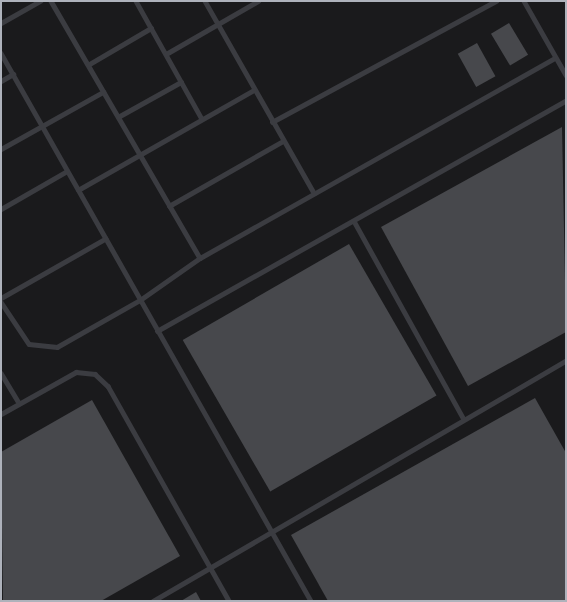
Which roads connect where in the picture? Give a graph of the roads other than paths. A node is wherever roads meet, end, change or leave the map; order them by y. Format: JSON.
{"nodes":[{"id":1,"x":40,"y":1,"type":"edge"},
{"id":2,"x":51,"y":1,"type":"edge"},
{"id":3,"x":136,"y":1,"type":"edge"},
{"id":4,"x":205,"y":1,"type":"edge"},
{"id":5,"x":258,"y":1,"type":"edge"},
{"id":6,"x":496,"y":1,"type":"edge"},
{"id":7,"x":524,"y":1,"type":"edge"},
{"id":8,"x":1,"y":23,"type":"edge"},
{"id":9,"x":218,"y":24,"type":"junction"},
{"id":10,"x":151,"y":28,"type":"junction"},
{"id":11,"x":1,"y":54,"type":"edge"},
{"id":12,"x":166,"y":54,"type":"junction"},
{"id":13,"x":555,"y":58,"type":"junction"},
{"id":14,"x":88,"y":65,"type":"junction"},
{"id":15,"x":13,"y":74,"type":"junction"},
{"id":16,"x":566,"y":75,"type":"edge"},
{"id":17,"x":1,"y":81,"type":"edge"},
{"id":18,"x":181,"y":82,"type":"junction"},
{"id":19,"x":254,"y":90,"type":"junction"},
{"id":20,"x":104,"y":92,"type":"junction"},
{"id":21,"x":566,"y":100,"type":"edge"},
{"id":22,"x":118,"y":117,"type":"junction"},
{"id":23,"x":202,"y":119,"type":"junction"},
{"id":24,"x":272,"y":122,"type":"junction"},
{"id":25,"x":42,"y":126,"type":"junction"},
{"id":26,"x":283,"y":141,"type":"junction"},
{"id":27,"x":1,"y":149,"type":"edge"},
{"id":28,"x":139,"y":155,"type":"junction"},
{"id":29,"x":67,"y":171,"type":"junction"},
{"id":30,"x":78,"y":190,"type":"junction"},
{"id":31,"x":314,"y":193,"type":"junction"},
{"id":32,"x":169,"y":206,"type":"junction"},
{"id":33,"x":1,"y":209,"type":"edge"},
{"id":34,"x":354,"y":221,"type":"junction"},
{"id":35,"x":105,"y":239,"type":"junction"},
{"id":36,"x":200,"y":258,"type":"junction"},
{"id":37,"x":1,"y":300,"type":"edge"},
{"id":38,"x":140,"y":300,"type":"junction"},
{"id":39,"x":157,"y":331,"type":"junction"},
{"id":40,"x":566,"y":361,"type":"edge"},
{"id":41,"x":1,"y":373,"type":"edge"},
{"id":42,"x":19,"y":403,"type":"junction"},
{"id":43,"x":1,"y":414,"type":"edge"},
{"id":44,"x":463,"y":418,"type":"junction"},
{"id":45,"x":270,"y":532,"type":"junction"},
{"id":46,"x":210,"y":568,"type":"junction"},
{"id":47,"x":153,"y":601,"type":"edge"},
{"id":48,"x":229,"y":601,"type":"edge"},
{"id":49,"x":311,"y":601,"type":"edge"}],
"edges":[{"from":1,"to":8,"type":"lane"},
{"from":2,"to":14,"type":"lane"},
{"from":3,"to":10,"type":"lane"},
{"from":4,"to":9,"type":"lane"},
{"from":5,"to":9,"type":"lane"},
{"from":6,"to":24,"type":"lane"},
{"from":7,"to":13,"type":"lane"},
{"from":9,"to":12,"type":"lane"},
{"from":9,"to":19,"type":"lane"},
{"from":10,"to":12,"type":"lane"},
{"from":10,"to":14,"type":"lane"},
{"from":11,"to":15,"type":"lane"},
{"from":12,"to":18,"type":"lane"},
{"from":13,"to":16,"type":"lane"},
{"from":13,"to":31,"type":"lane"},
{"from":14,"to":20,"type":"lane"},
{"from":15,"to":17,"type":"lane"},
{"from":15,"to":25,"type":"lane"},
{"from":18,"to":22,"type":"lane"},
{"from":18,"to":23,"type":"lane"},
{"from":19,"to":23,"type":"lane"},
{"from":19,"to":24,"type":"lane"},
{"from":20,"to":22,"type":"lane"},
{"from":20,"to":25,"type":"lane"},
{"from":21,"to":34,"type":"lane"},
{"from":22,"to":28,"type":"lane"},
{"from":23,"to":28,"type":"lane"},
{"from":24,"to":26,"type":"lane"},
{"from":25,"to":27,"type":"lane"},
{"from":25,"to":29,"type":"lane"},
{"from":26,"to":31,"type":"lane"},
{"from":26,"to":32,"type":"lane"},
{"from":28,"to":30,"type":"lane"},
{"from":28,"to":32,"type":"lane"},
{"from":29,"to":30,"type":"lane"},
{"from":29,"to":33,"type":"lane"},
{"from":30,"to":35,"type":"lane"},
{"from":31,"to":36,"type":"lane"},
{"from":32,"to":36,"type":"lane"},
{"from":34,"to":39,"type":"lane"},
{"from":34,"to":44,"type":"lane"},
{"from":35,"to":37,"type":"lane"},
{"from":35,"to":38,"type":"lane"},
{"from":36,"to":38,"type":"lane"},
{"from":37,"to":38,"type":"lane"},
{"from":38,"to":39,"type":"lane"},
{"from":39,"to":45,"type":"lane"},
{"from":40,"to":44,"type":"lane"},
{"from":41,"to":42,"type":"lane"},
{"from":42,"to":43,"type":"lane"},
{"from":42,"to":46,"type":"lane"},
{"from":44,"to":45,"type":"lane"},
{"from":45,"to":46,"type":"lane"},
{"from":45,"to":49,"type":"lane"},
{"from":46,"to":47,"type":"lane"},
{"from":46,"to":48,"type":"lane"}]}
